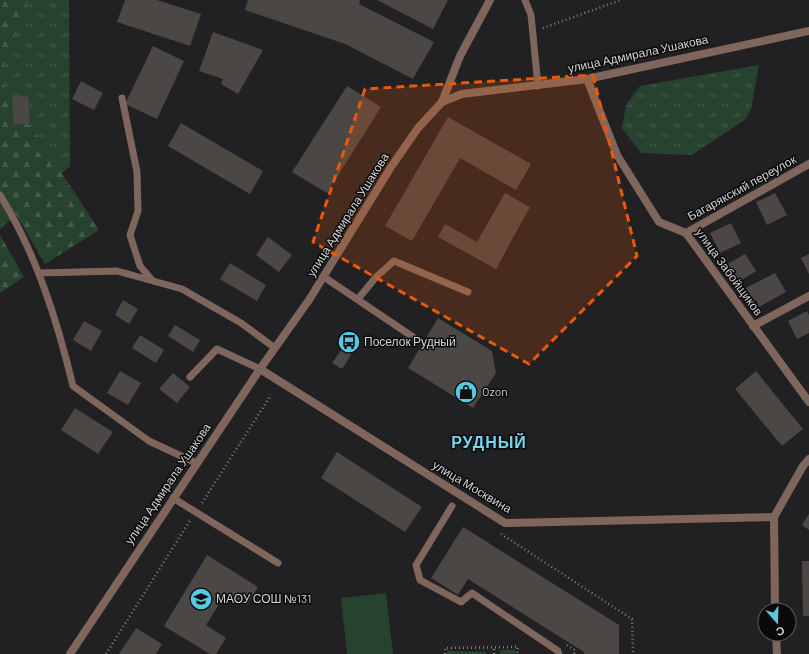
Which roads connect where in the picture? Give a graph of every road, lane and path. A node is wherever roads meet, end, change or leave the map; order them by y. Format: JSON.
{"nodes":[{"id":1,"x":490,"y":0,"type":"edge"},
{"id":2,"x":525,"y":0,"type":"edge"},
{"id":3,"x":621,"y":0,"type":"edge"},
{"id":4,"x":533,"y":31,"type":"junction"},
{"id":5,"x":809,"y":31,"type":"edge"},
{"id":6,"x":587,"y":79,"type":"junction"},
{"id":7,"x":538,"y":86,"type":"junction"},
{"id":8,"x":122,"y":98,"type":"dead end"},
{"id":9,"x":442,"y":102,"type":"junction"},
{"id":10,"x":809,"y":164,"type":"edge"},
{"id":11,"x":0,"y":194,"type":"edge"},
{"id":12,"x":686,"y":233,"type":"junction"},
{"id":13,"x":40,"y":273,"type":"junction"},
{"id":14,"x":324,"y":277,"type":"junction"},
{"id":15,"x":153,"y":281,"type":"junction"},
{"id":16,"x":468,"y":292,"type":"dead end"},
{"id":17,"x":809,"y":296,"type":"edge"},
{"id":18,"x":358,"y":300,"type":"junction"},
{"id":19,"x":753,"y":326,"type":"junction"},
{"id":20,"x":413,"y":337,"type":"dead end"},
{"id":21,"x":275,"y":348,"type":"junction"},
{"id":22,"x":260,"y":369,"type":"junction"},
{"id":23,"x":190,"y":377,"type":"dead end"},
{"id":24,"x":271,"y":395,"type":"dead end"},
{"id":25,"x":809,"y":402,"type":"edge"},
{"id":26,"x":809,"y":459,"type":"edge"},
{"id":27,"x":196,"y":463,"type":"junction"},
{"id":28,"x":173,"y":498,"type":"junction"},
{"id":29,"x":452,"y":506,"type":"dead end"},
{"id":30,"x":196,"y":512,"type":"junction"},
{"id":31,"x":774,"y":517,"type":"junction"},
{"id":32,"x":495,"y":530,"type":"dead end"},
{"id":33,"x":278,"y":563,"type":"dead end"},
{"id":34,"x":775,"y":602,"type":"edge"},
{"id":35,"x":776,"y":642,"type":"edge"},
{"id":36,"x":494,"y":647,"type":"junction"},
{"id":37,"x":575,"y":650,"type":"dead end"},
{"id":38,"x":70,"y":654,"type":"edge"},
{"id":39,"x":106,"y":654,"type":"edge"},
{"id":40,"x":445,"y":654,"type":"edge"},
{"id":41,"x":494,"y":654,"type":"edge"},
{"id":42,"x":517,"y":654,"type":"edge"},
{"id":43,"x":559,"y":654,"type":"edge"},
{"id":44,"x":574,"y":654,"type":"edge"},
{"id":45,"x":633,"y":654,"type":"edge"},
{"id":46,"x":777,"y":654,"type":"edge"}],
"edges":[{"from":1,"to":9,"type":"street"},
{"from":2,"to":4,"type":"lane"},
{"from":3,"to":4,"type":"path"},
{"from":4,"to":7,"type":"lane"},
{"from":5,"to":6,"type":"street","name":"улица Адмирала Ушакова"},
{"from":6,"to":7,"type":"street","name":"улица Адмирала Ушакова"},
{"from":6,"to":12,"type":"street","name":"улица Забойщиков"},
{"from":7,"to":9,"type":"street","name":"улица Адмирала Ушакова"},
{"from":8,"to":15,"type":"lane"},
{"from":9,"to":14,"type":"street","name":"улица Адмирала Ушакова"},
{"from":10,"to":12,"type":"street","name":"Багарякский переулок"},
{"from":11,"to":13,"type":"lane"},
{"from":12,"to":19,"type":"street","name":"улица Забойщиков"},
{"from":13,"to":15,"type":"lane"},
{"from":13,"to":27,"type":"lane"},
{"from":14,"to":18,"type":"lane"},
{"from":14,"to":21,"type":"street","name":"улица Адмирала Ушакова"},
{"from":15,"to":21,"type":"lane"},
{"from":16,"to":18,"type":"lane"},
{"from":17,"to":19,"type":"street"},
{"from":18,"to":20,"type":"lane"},
{"from":19,"to":25,"type":"street","name":"улица Забойщиков"},
{"from":21,"to":22,"type":"street","name":"улица Адмирала Ушакова"},
{"from":22,"to":23,"type":"lane"},
{"from":22,"to":27,"type":"street","name":"улица Адмирала Ушакова"},
{"from":22,"to":31,"type":"street","name":"улица Москвина"},
{"from":24,"to":30,"type":"path"},
{"from":26,"to":31,"type":"street"},
{"from":27,"to":28,"type":"street","name":"улица Адмирала Ушакова"},
{"from":28,"to":30,"type":"lane"},
{"from":28,"to":38,"type":"street","name":"улица Адмирала Ушакова"},
{"from":29,"to":43,"type":"lane"},
{"from":30,"to":33,"type":"lane"},
{"from":30,"to":39,"type":"path"},
{"from":31,"to":34,"type":"street"},
{"from":32,"to":45,"type":"path"},
{"from":35,"to":46,"type":"street"},
{"from":36,"to":40,"type":"path"},
{"from":36,"to":41,"type":"path"},
{"from":36,"to":42,"type":"path"},
{"from":37,"to":44,"type":"path"}]}
